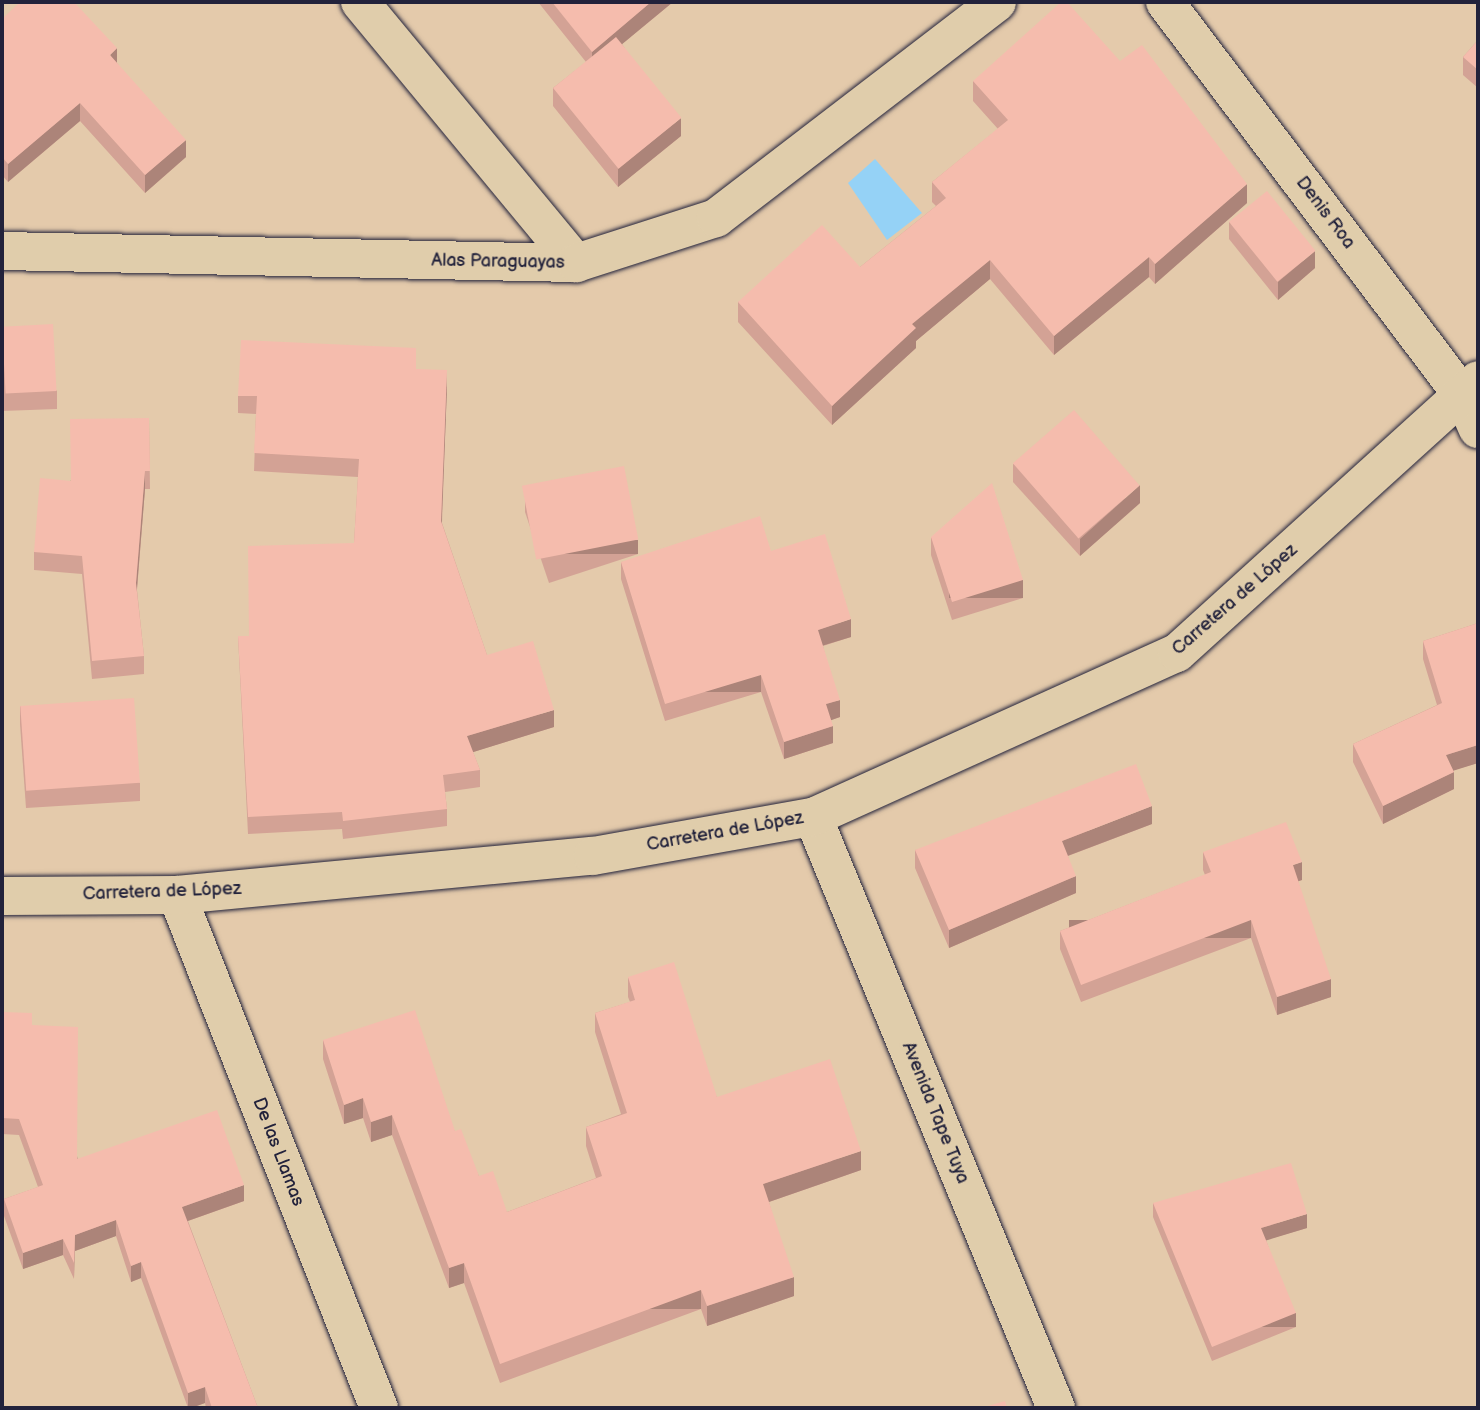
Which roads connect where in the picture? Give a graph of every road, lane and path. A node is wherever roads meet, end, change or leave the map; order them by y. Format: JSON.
{"nodes":[{"id":1,"x":360,"y":2,"type":"edge"},
{"id":2,"x":998,"y":2,"type":"edge"},
{"id":3,"x":1166,"y":2,"type":"edge"},
{"id":4,"x":2,"y":251,"type":"edge"},
{"id":5,"x":576,"y":263,"type":"junction"},
{"id":6,"x":1474,"y":402,"type":"edge"},
{"id":7,"x":813,"y":817,"type":"junction"},
{"id":8,"x":177,"y":895,"type":"junction"},
{"id":9,"x":2,"y":896,"type":"edge"},
{"id":10,"x":379,"y":1408,"type":"edge"},
{"id":11,"x":1056,"y":1408,"type":"edge"}],
"edges":[{"from":1,"to":5,"type":"street"},
{"from":2,"to":5,"type":"street","name":"Alas Paraguayas"},
{"from":3,"to":6,"type":"street","name":"Denis Roa"},
{"from":4,"to":5,"type":"street","name":"Alas Paraguayas"},
{"from":6,"to":7,"type":"street","name":"Carretera de López"},
{"from":7,"to":8,"type":"street","name":"Carretera de López"},
{"from":7,"to":11,"type":"street","name":"Avenida Tape Tuya"},
{"from":8,"to":9,"type":"street","name":"Carretera de López"},
{"from":8,"to":10,"type":"street","name":"De las Llamas"}]}
